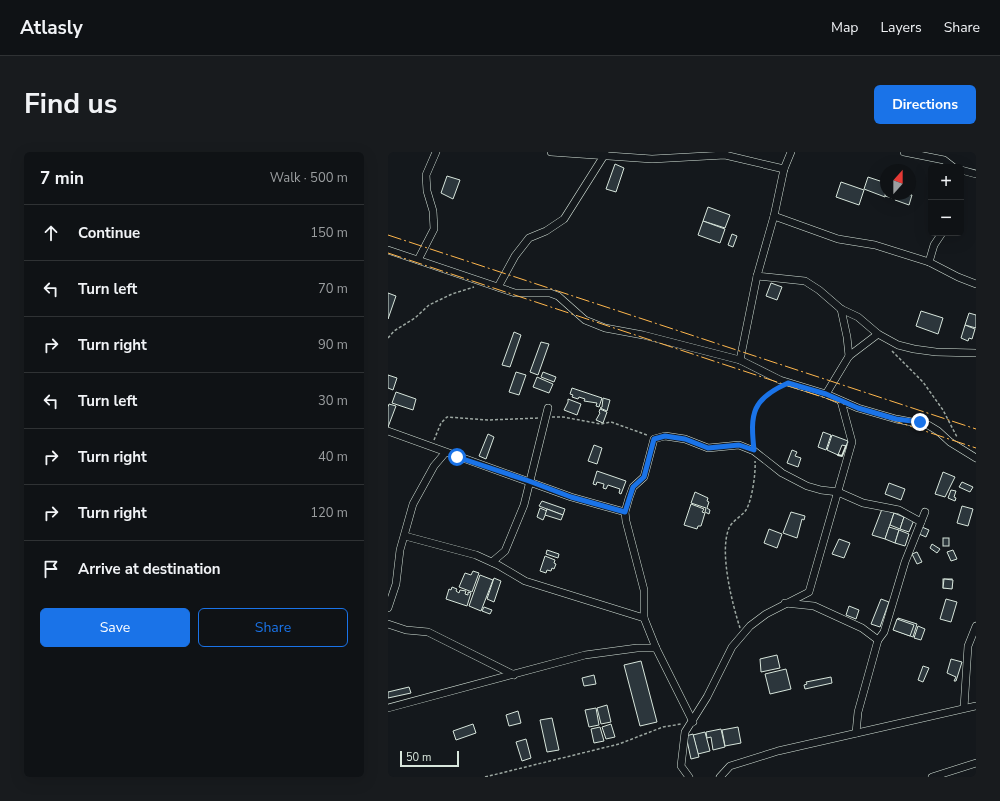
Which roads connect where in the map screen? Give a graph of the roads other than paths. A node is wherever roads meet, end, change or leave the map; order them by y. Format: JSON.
{"nodes":[{"id":1,"x":436,"y":152,"type":"edge"},
{"id":2,"x":551,"y":152,"type":"edge"},
{"id":3,"x":792,"y":152,"type":"edge"},
{"id":4,"x":904,"y":152,"type":"edge"},
{"id":5,"x":605,"y":154,"type":"edge"},
{"id":6,"x":949,"y":164,"type":"edge"},
{"id":7,"x":784,"y":169,"type":"junction"},
{"id":8,"x":964,"y":171,"type":"edge"},
{"id":9,"x":976,"y":174,"type":"edge"},
{"id":10,"x":774,"y":216,"type":"junction"},
{"id":11,"x":940,"y":236,"type":"edge"},
{"id":12,"x":388,"y":250,"type":"edge"},
{"id":13,"x":418,"y":260,"type":"junction"},
{"id":14,"x":929,"y":262,"type":"junction"},
{"id":15,"x":757,"y":276,"type":"junction"},
{"id":16,"x":976,"y":284,"type":"edge"},
{"id":17,"x":498,"y":287,"type":"junction"},
{"id":18,"x":841,"y":309,"type":"junction"},
{"id":19,"x":878,"y":334,"type":"junction"},
{"id":20,"x":976,"y":354,"type":"edge"},
{"id":21,"x":849,"y":356,"type":"junction"},
{"id":22,"x":740,"y":360,"type":"junction"},
{"id":23,"x":826,"y":394,"type":"junction"},
{"id":24,"x":841,"y":401,"type":"junction"},
{"id":25,"x":548,"y":408,"type":"dead end"},
{"id":26,"x":388,"y":431,"type":"edge"},
{"id":27,"x":444,"y":453,"type":"junction"},
{"id":28,"x":976,"y":458,"type":"edge"},
{"id":29,"x":529,"y":481,"type":"junction"},
{"id":30,"x":838,"y":492,"type":"junction"},
{"id":31,"x":625,"y":512,"type":"junction"},
{"id":32,"x":925,"y":512,"type":"dead end"},
{"id":33,"x":921,"y":522,"type":"junction"},
{"id":34,"x":405,"y":536,"type":"junction"},
{"id":35,"x":492,"y":562,"type":"junction"},
{"id":36,"x":785,"y":602,"type":"junction"},
{"id":37,"x":388,"y":608,"type":"edge"},
{"id":38,"x":644,"y":618,"type":"junction"},
{"id":39,"x":388,"y":624,"type":"edge"},
{"id":40,"x":976,"y":626,"type":"edge"},
{"id":41,"x":878,"y":640,"type":"junction"},
{"id":42,"x":656,"y":648,"type":"junction"},
{"id":43,"x":514,"y":675,"type":"junction"},
{"id":44,"x":976,"y":706,"type":"edge"},
{"id":45,"x":388,"y":708,"type":"edge"},
{"id":46,"x":964,"y":708,"type":"junction"},
{"id":47,"x":693,"y":722,"type":"junction"},
{"id":48,"x":856,"y":734,"type":"junction"},
{"id":49,"x":976,"y":763,"type":"edge"},
{"id":50,"x":689,"y":777,"type":"edge"},
{"id":51,"x":720,"y":777,"type":"edge"},
{"id":52,"x":932,"y":777,"type":"edge"}],
"edges":[{"from":1,"to":13,"type":"street"},
{"from":2,"to":5,"type":"street"},
{"from":3,"to":7,"type":"street"},
{"from":4,"to":6,"type":"street"},
{"from":5,"to":7,"type":"street"},
{"from":5,"to":17,"type":"street"},
{"from":7,"to":10,"type":"street"},
{"from":8,"to":9,"type":"street"},
{"from":10,"to":14,"type":"street"},
{"from":10,"to":15,"type":"street"},
{"from":11,"to":14,"type":"street"},
{"from":12,"to":13,"type":"street"},
{"from":13,"to":17,"type":"street"},
{"from":14,"to":16,"type":"street"},
{"from":15,"to":18,"type":"street"},
{"from":15,"to":22,"type":"street"},
{"from":17,"to":22,"type":"street"},
{"from":18,"to":19,"type":"street"},
{"from":18,"to":21,"type":"street"},
{"from":19,"to":20,"type":"street"},
{"from":19,"to":21,"type":"street"},
{"from":21,"to":23,"type":"street"},
{"from":22,"to":23,"type":"street"},
{"from":23,"to":24,"type":"street"},
{"from":24,"to":28,"type":"street"},
{"from":24,"to":30,"type":"street"},
{"from":25,"to":29,"type":"street"},
{"from":26,"to":27,"type":"street"},
{"from":27,"to":29,"type":"street"},
{"from":27,"to":34,"type":"street"},
{"from":29,"to":31,"type":"street"},
{"from":29,"to":35,"type":"street"},
{"from":30,"to":31,"type":"street"},
{"from":30,"to":33,"type":"street"},
{"from":30,"to":36,"type":"street"},
{"from":31,"to":38,"type":"street"},
{"from":32,"to":33,"type":"street"},
{"from":33,"to":41,"type":"street"},
{"from":34,"to":35,"type":"street"},
{"from":34,"to":37,"type":"street"},
{"from":35,"to":38,"type":"street"},
{"from":36,"to":41,"type":"street"},
{"from":36,"to":47,"type":"street"},
{"from":38,"to":42,"type":"street"},
{"from":39,"to":43,"type":"street"},
{"from":40,"to":46,"type":"street"},
{"from":41,"to":48,"type":"street"},
{"from":42,"to":43,"type":"street"},
{"from":42,"to":47,"type":"street"},
{"from":43,"to":45,"type":"street"},
{"from":44,"to":46,"type":"street"},
{"from":46,"to":48,"type":"street"},
{"from":47,"to":50,"type":"street"},
{"from":48,"to":51,"type":"street"},
{"from":49,"to":52,"type":"street"}]}
